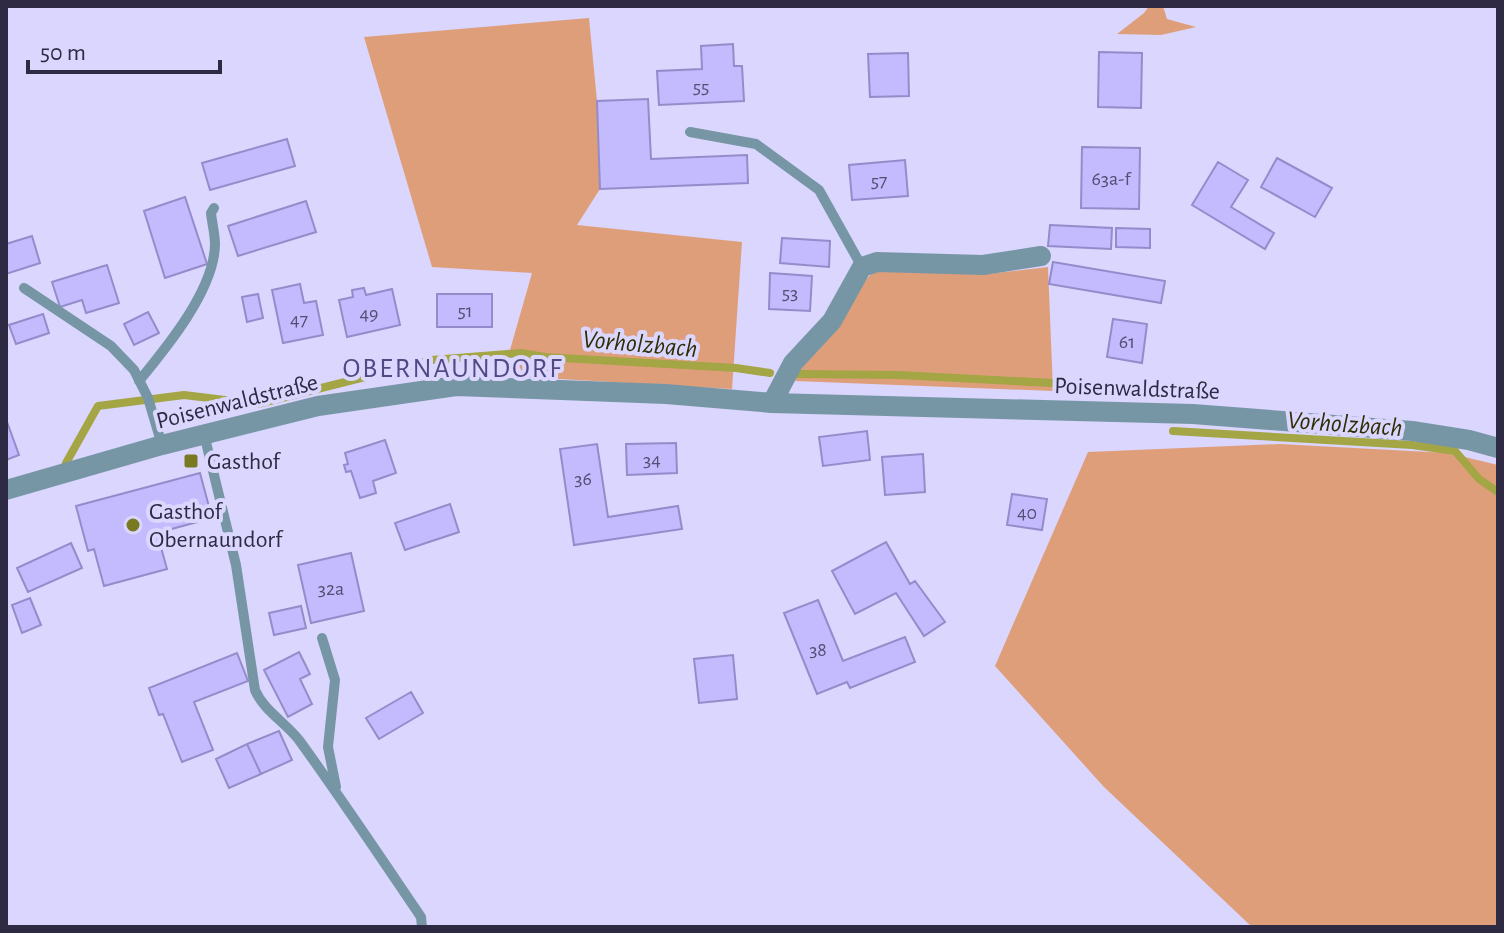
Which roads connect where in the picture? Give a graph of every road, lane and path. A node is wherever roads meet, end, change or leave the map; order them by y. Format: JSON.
{"nodes":[{"id":1,"x":690,"y":132,"type":"dead end"},
{"id":2,"x":214,"y":208,"type":"dead end"},
{"id":3,"x":1041,"y":256,"type":"dead end"},
{"id":4,"x":862,"y":267,"type":"junction"},
{"id":5,"x":24,"y":288,"type":"dead end"},
{"id":6,"x":140,"y":383,"type":"junction"},
{"id":7,"x":772,"y":403,"type":"junction"},
{"id":8,"x":204,"y":434,"type":"junction"},
{"id":9,"x":162,"y":445,"type":"junction"},
{"id":10,"x":1498,"y":448,"type":"edge"},
{"id":11,"x":6,"y":490,"type":"edge"},
{"id":12,"x":322,"y":638,"type":"dead end"},
{"id":13,"x":337,"y":792,"type":"junction"},
{"id":14,"x":422,"y":927,"type":"edge"}],
"edges":[{"from":1,"to":4,"type":"lane"},
{"from":2,"to":6,"type":"lane"},
{"from":3,"to":4,"type":"street"},
{"from":4,"to":7,"type":"street"},
{"from":5,"to":6,"type":"lane"},
{"from":6,"to":9,"type":"lane"},
{"from":7,"to":8,"type":"street","name":"Poisenwaldstraße"},
{"from":7,"to":10,"type":"street","name":"Poisenwaldstraße"},
{"from":8,"to":9,"type":"street","name":"Poisenwaldstraße"},
{"from":8,"to":13,"type":"lane"},
{"from":9,"to":11,"type":"street","name":"Poisenwaldstraße"},
{"from":12,"to":13,"type":"lane"},
{"from":13,"to":14,"type":"lane"}]}
